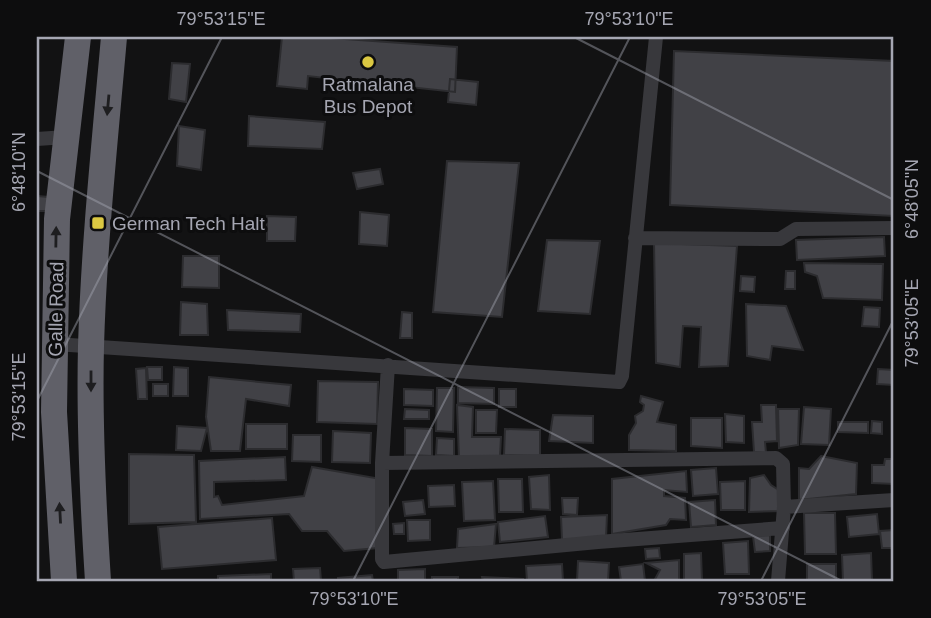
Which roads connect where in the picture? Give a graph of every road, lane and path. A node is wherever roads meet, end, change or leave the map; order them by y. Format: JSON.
{"nodes":[{"id":1,"x":78,"y":37,"type":"edge"},
{"id":2,"x":114,"y":37,"type":"edge"},
{"id":3,"x":656,"y":37,"type":"edge"},
{"id":4,"x":66,"y":136,"type":"junction"},
{"id":5,"x":37,"y":139,"type":"edge"},
{"id":6,"x":894,"y":228,"type":"edge"},
{"id":7,"x":635,"y":238,"type":"junction"},
{"id":8,"x":55,"y":344,"type":"junction"},
{"id":9,"x":91,"y":347,"type":"junction"},
{"id":10,"x":388,"y":365,"type":"junction"},
{"id":11,"x":382,"y":463,"type":"junction"},
{"id":12,"x":894,"y":500,"type":"edge"},
{"id":13,"x":784,"y":507,"type":"junction"},
{"id":14,"x":783,"y":528,"type":"junction"},
{"id":15,"x":64,"y":581,"type":"edge"},
{"id":16,"x":98,"y":581,"type":"edge"},
{"id":17,"x":778,"y":581,"type":"edge"}],
"edges":[{"from":1,"to":4,"type":"highway","name":"Galle Road"},
{"from":2,"to":9,"type":"highway","name":"Galle Road","one_way":true},
{"from":3,"to":7,"type":"street"},
{"from":4,"to":5,"type":"street"},
{"from":8,"to":4,"type":"highway","name":"Galle Road","one_way":true},
{"from":6,"to":7,"type":"street"},
{"from":7,"to":10,"type":"street"},
{"from":8,"to":9,"type":"street"},
{"from":15,"to":8,"type":"highway","name":"Galle Road","one_way":true},
{"from":9,"to":10,"type":"street"},
{"from":9,"to":16,"type":"highway","name":"Galle Road","one_way":true},
{"from":10,"to":11,"type":"street"},
{"from":11,"to":13,"type":"street"},
{"from":11,"to":14,"type":"street"},
{"from":12,"to":13,"type":"street"},
{"from":13,"to":14,"type":"street"},
{"from":14,"to":17,"type":"street"}]}
